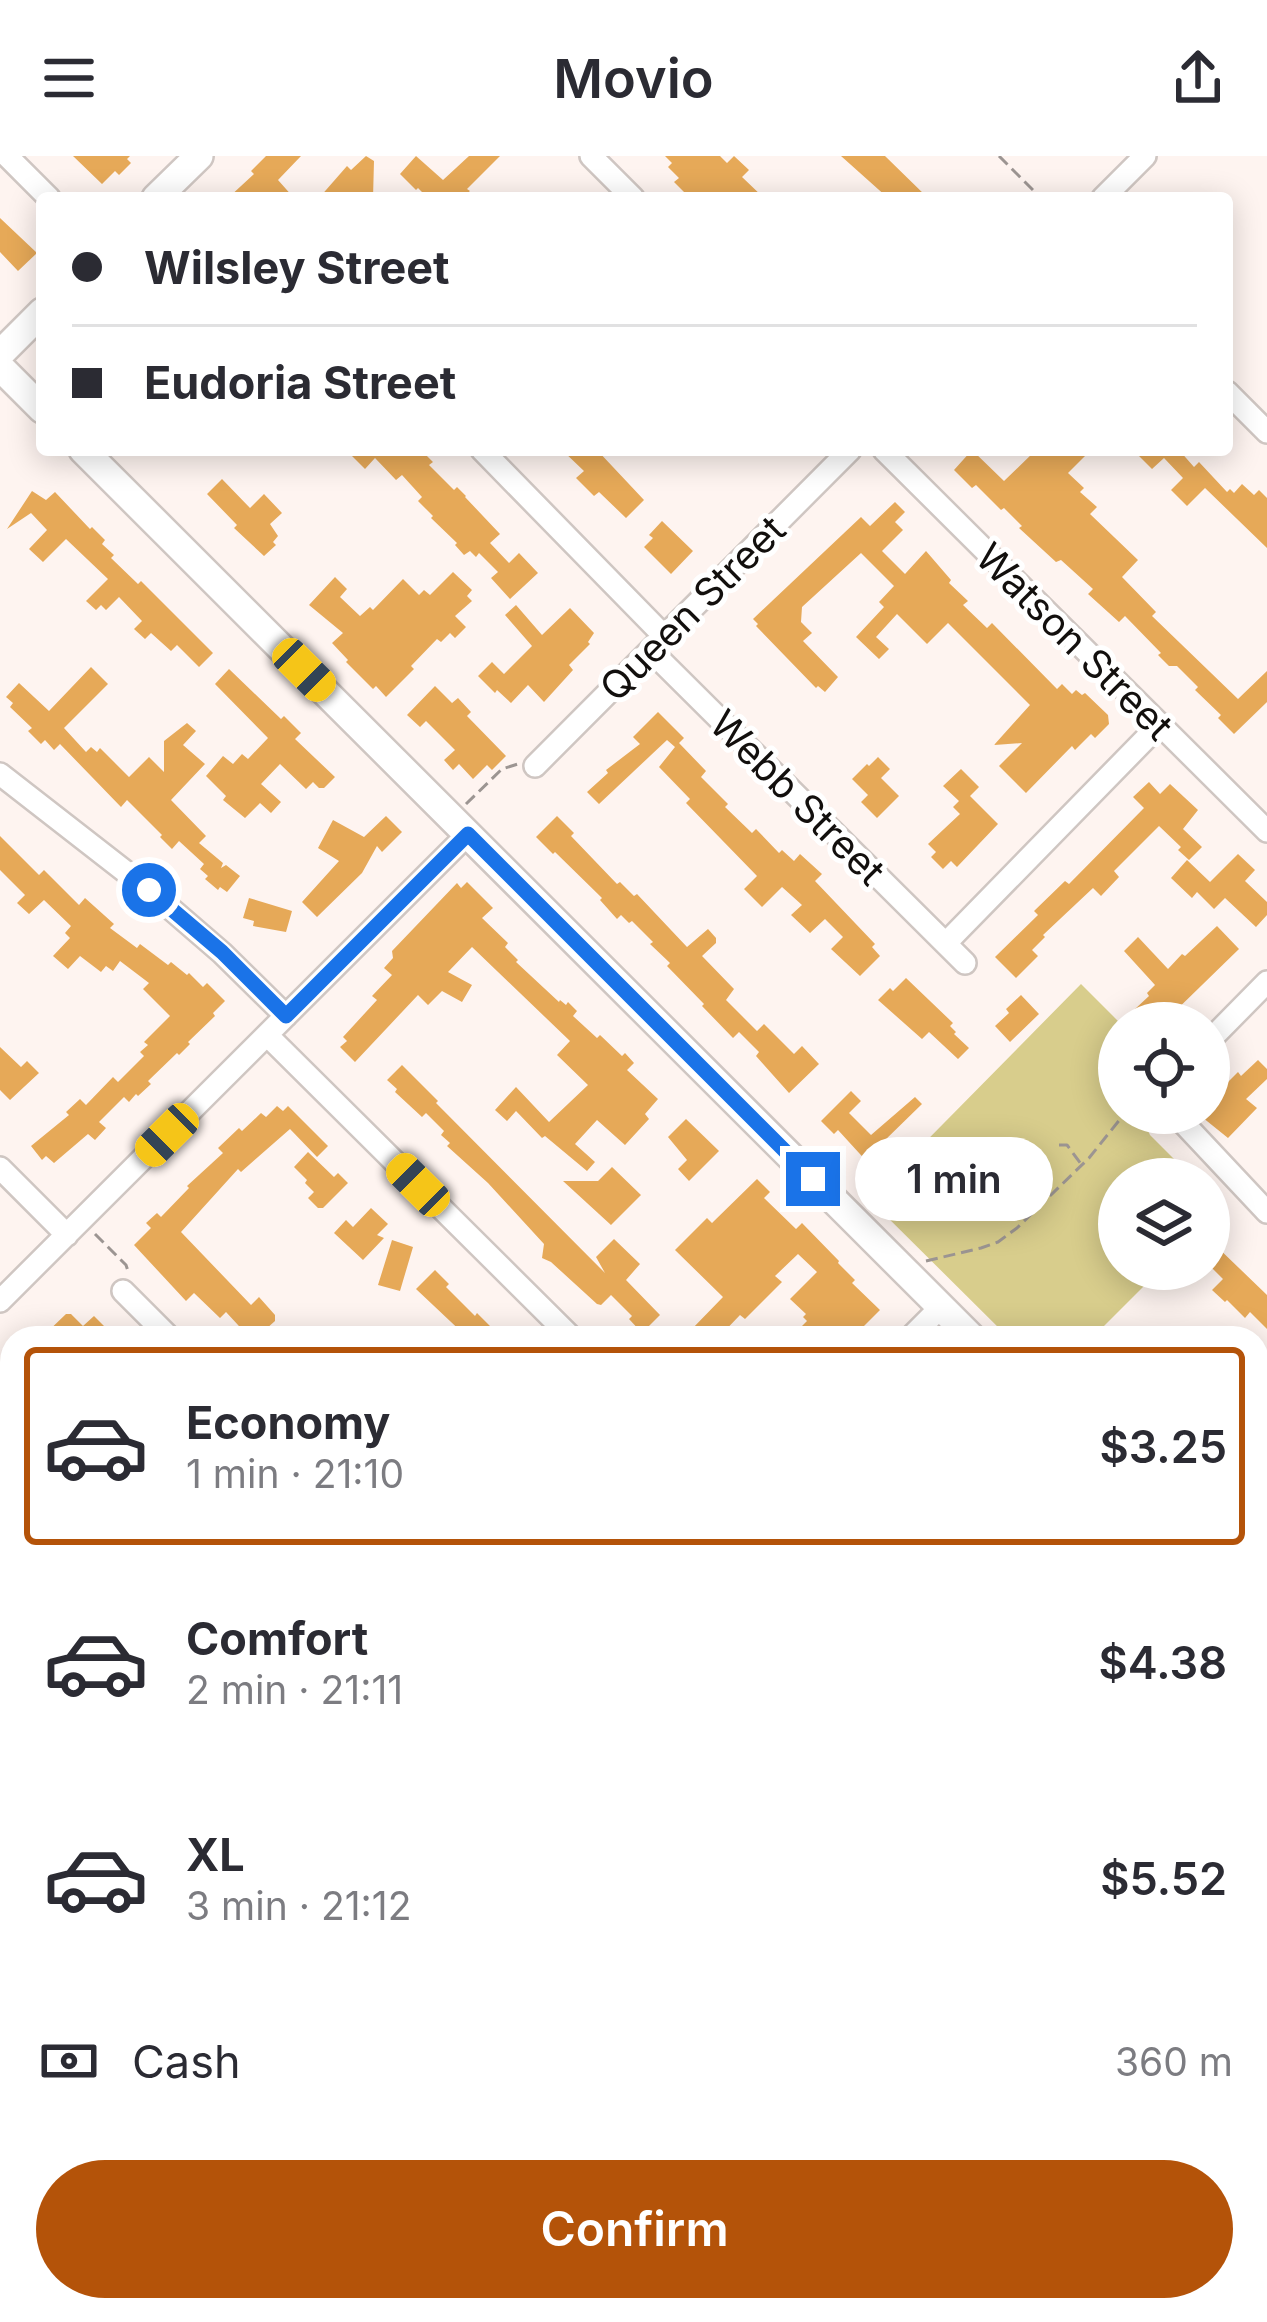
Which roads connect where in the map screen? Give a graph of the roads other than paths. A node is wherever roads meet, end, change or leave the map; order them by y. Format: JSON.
{"nodes":[{"id":1,"x":7,"y":156,"type":"edge"},
{"id":2,"x":199,"y":156,"type":"edge"},
{"id":3,"x":591,"y":156,"type":"edge"},
{"id":4,"x":1145,"y":156,"type":"edge"},
{"id":5,"x":43,"y":192,"type":"edge"},
{"id":6,"x":162,"y":192,"type":"edge"},
{"id":7,"x":627,"y":192,"type":"edge"},
{"id":8,"x":1109,"y":192,"type":"edge"},
{"id":9,"x":36,"y":318,"type":"edge"},
{"id":10,"x":0,"y":354,"type":"edge"},
{"id":11,"x":0,"y":367,"type":"edge"},
{"id":12,"x":1233,"y":398,"type":"edge"},
{"id":13,"x":36,"y":404,"type":"edge"},
{"id":14,"x":1267,"y":432,"type":"edge"},
{"id":15,"x":89,"y":456,"type":"edge"},
{"id":16,"x":487,"y":456,"type":"edge"},
{"id":17,"x":844,"y":456,"type":"edge"},
{"id":18,"x":890,"y":456,"type":"edge"},
{"id":19,"x":657,"y":643,"type":"junction"},
{"id":20,"x":1160,"y":724,"type":"junction"},
{"id":21,"x":535,"y":766,"type":"road end"},
{"id":22,"x":0,"y":774,"type":"edge"},
{"id":23,"x":460,"y":826,"type":"junction"},
{"id":24,"x":1267,"y":831,"type":"edge"},
{"id":25,"x":946,"y":943,"type":"junction"},
{"id":26,"x":965,"y":963,"type":"dead end"},
{"id":27,"x":1267,"y":982,"type":"edge"},
{"id":28,"x":286,"y":1016,"type":"junction"},
{"id":29,"x":1230,"y":1020,"type":"edge"},
{"id":30,"x":267,"y":1035,"type":"junction"},
{"id":31,"x":1194,"y":1134,"type":"edge"},
{"id":32,"x":0,"y":1168,"type":"edge"},
{"id":33,"x":1267,"y":1212,"type":"edge"},
{"id":34,"x":74,"y":1227,"type":"junction"},
{"id":35,"x":123,"y":1291,"type":"road end"},
{"id":36,"x":0,"y":1300,"type":"edge"},
{"id":37,"x":940,"y":1307,"type":"junction"},
{"id":38,"x":158,"y":1326,"type":"edge"},
{"id":39,"x":560,"y":1326,"type":"edge"},
{"id":40,"x":922,"y":1326,"type":"edge"},
{"id":41,"x":960,"y":1326,"type":"edge"}],
"edges":[{"from":1,"to":5,"type":"street"},
{"from":2,"to":6,"type":"main road"},
{"from":3,"to":7,"type":"street"},
{"from":4,"to":8,"type":"street"},
{"from":9,"to":10,"type":"main road"},
{"from":11,"to":13,"type":"main road"},
{"from":12,"to":14,"type":"street"},
{"from":15,"to":23,"type":"main road"},
{"from":16,"to":19,"type":"street","name":"Webb Street"},
{"from":17,"to":19,"type":"street","name":"Queen Street"},
{"from":18,"to":20,"type":"street","name":"Watson Street"},
{"from":19,"to":21,"type":"street","name":"Queen Street"},
{"from":19,"to":25,"type":"street","name":"Webb Street"},
{"from":20,"to":24,"type":"street","name":"Watson Street"},
{"from":20,"to":25,"type":"street"},
{"from":22,"to":28,"type":"street"},
{"from":23,"to":28,"type":"street"},
{"from":23,"to":37,"type":"main road"},
{"from":25,"to":26,"type":"street","name":"Webb Street"},
{"from":27,"to":29,"type":"street"},
{"from":28,"to":30,"type":"street"},
{"from":30,"to":34,"type":"street"},
{"from":30,"to":39,"type":"street"},
{"from":31,"to":33,"type":"street"},
{"from":32,"to":34,"type":"street"},
{"from":34,"to":36,"type":"street"},
{"from":35,"to":38,"type":"street"},
{"from":37,"to":40,"type":"street"},
{"from":37,"to":41,"type":"main road"}]}
